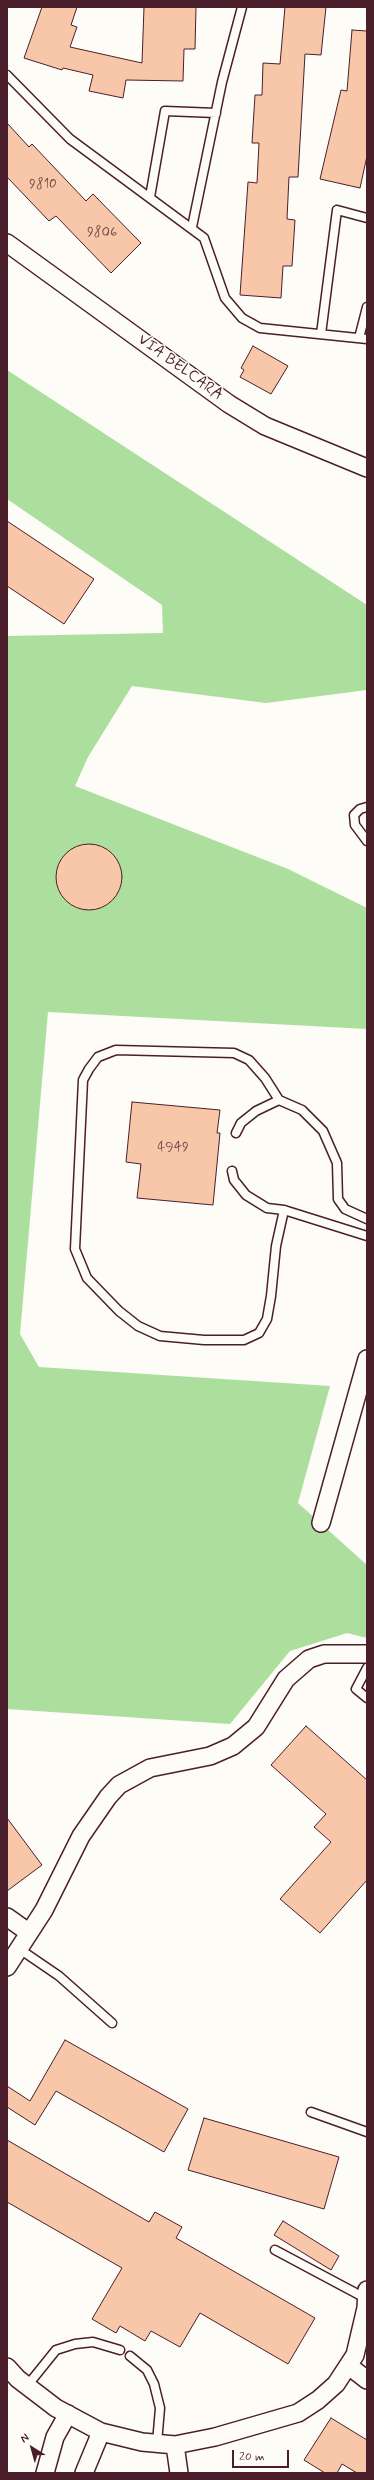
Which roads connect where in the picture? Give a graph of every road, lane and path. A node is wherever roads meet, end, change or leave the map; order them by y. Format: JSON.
{"nodes":[{"id":1,"x":242,"y":7,"type":"edge"},
{"id":2,"x":7,"y":75,"type":"edge"},
{"id":3,"x":216,"y":113,"type":"junction"},
{"id":4,"x":150,"y":197,"type":"junction"},
{"id":5,"x":367,"y":218,"type":"edge"},
{"id":6,"x":192,"y":227,"type":"junction"},
{"id":7,"x":7,"y":242,"type":"edge"},
{"id":8,"x":367,"y":307,"type":"edge"},
{"id":9,"x":321,"y":334,"type":"junction"},
{"id":10,"x":363,"y":338,"type":"edge"},
{"id":11,"x":367,"y":468,"type":"edge"},
{"id":12,"x":367,"y":807,"type":"edge"},
{"id":13,"x":367,"y":841,"type":"edge"},
{"id":14,"x":278,"y":1100,"type":"junction"},
{"id":15,"x":236,"y":1133,"type":"dead end"},
{"id":16,"x":232,"y":1171,"type":"dead end"},
{"id":17,"x":284,"y":1210,"type":"junction"},
{"id":18,"x":367,"y":1218,"type":"edge"},
{"id":19,"x":367,"y":1236,"type":"edge"},
{"id":20,"x":367,"y":1359,"type":"edge"},
{"id":21,"x":321,"y":1523,"type":"dead end"},
{"id":22,"x":367,"y":1654,"type":"edge"},
{"id":23,"x":367,"y":1668,"type":"edge"},
{"id":24,"x":367,"y":1698,"type":"edge"},
{"id":25,"x":7,"y":1917,"type":"edge"},
{"id":26,"x":28,"y":1932,"type":"junction"},
{"id":27,"x":18,"y":1948,"type":"junction"},
{"id":28,"x":7,"y":1967,"type":"edge"},
{"id":29,"x":112,"y":2023,"type":"dead end"},
{"id":30,"x":311,"y":2112,"type":"dead end"},
{"id":31,"x":367,"y":2132,"type":"edge"},
{"id":32,"x":275,"y":2250,"type":"dead end"},
{"id":33,"x":367,"y":2290,"type":"edge"},
{"id":34,"x":366,"y":2299,"type":"edge"},
{"id":35,"x":120,"y":2350,"type":"dead end"},
{"id":36,"x":130,"y":2356,"type":"dead end"},
{"id":37,"x":348,"y":2366,"type":"junction"},
{"id":38,"x":7,"y":2368,"type":"edge"},
{"id":39,"x":367,"y":2380,"type":"edge"},
{"id":40,"x":27,"y":2386,"type":"junction"},
{"id":41,"x":68,"y":2414,"type":"junction"},
{"id":42,"x":101,"y":2432,"type":"junction"},
{"id":43,"x":157,"y":2443,"type":"junction"},
{"id":44,"x":176,"y":2445,"type":"junction"},
{"id":45,"x":45,"y":2473,"type":"edge"},
{"id":46,"x":84,"y":2473,"type":"edge"},
{"id":47,"x":179,"y":2473,"type":"edge"}],
"edges":[{"from":1,"to":3,"type":"lane"},
{"from":2,"to":4,"type":"lane"},
{"from":3,"to":4,"type":"lane"},
{"from":3,"to":6,"type":"lane"},
{"from":4,"to":6,"type":"lane"},
{"from":5,"to":9,"type":"lane"},
{"from":6,"to":9,"type":"lane"},
{"from":7,"to":11,"type":"street","name":"VIA BELCARA"},
{"from":8,"to":10,"type":"lane"},
{"from":9,"to":10,"type":"lane"},
{"from":12,"to":13,"type":"lane"},
{"from":14,"to":15,"type":"lane"},
{"from":14,"to":17,"type":"lane"},
{"from":14,"to":18,"type":"lane"},
{"from":16,"to":17,"type":"lane"},
{"from":17,"to":19,"type":"lane"},
{"from":20,"to":21,"type":"street"},
{"from":22,"to":26,"type":"street"},
{"from":23,"to":24,"type":"lane"},
{"from":25,"to":26,"type":"street"},
{"from":26,"to":27,"type":"street"},
{"from":27,"to":28,"type":"street"},
{"from":27,"to":29,"type":"lane"},
{"from":30,"to":31,"type":"lane"},
{"from":32,"to":34,"type":"lane"},
{"from":33,"to":34,"type":"street"},
{"from":34,"to":37,"type":"street"},
{"from":35,"to":40,"type":"lane"},
{"from":36,"to":43,"type":"lane"},
{"from":37,"to":39,"type":"street"},
{"from":37,"to":44,"type":"street"},
{"from":38,"to":40,"type":"street"},
{"from":40,"to":41,"type":"street"},
{"from":41,"to":42,"type":"street"},
{"from":41,"to":45,"type":"street"},
{"from":42,"to":43,"type":"street"},
{"from":42,"to":46,"type":"street"},
{"from":43,"to":44,"type":"street"},
{"from":44,"to":47,"type":"street"}]}
